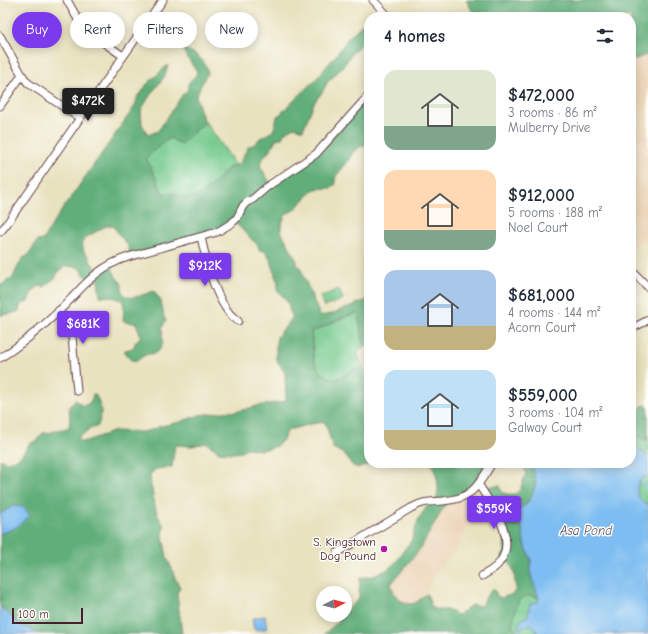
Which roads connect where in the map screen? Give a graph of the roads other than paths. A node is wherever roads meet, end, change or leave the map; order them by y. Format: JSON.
{"nodes":[{"id":1,"x":67,"y":0,"type":"edge"},
{"id":2,"x":163,"y":0,"type":"edge"},
{"id":3,"x":374,"y":0,"type":"edge"},
{"id":4,"x":385,"y":12,"type":"edge"},
{"id":5,"x":0,"y":36,"type":"edge"},
{"id":6,"x":123,"y":56,"type":"junction"},
{"id":7,"x":22,"y":76,"type":"junction"},
{"id":8,"x":364,"y":101,"type":"edge"},
{"id":9,"x":0,"y":106,"type":"edge"},
{"id":10,"x":80,"y":118,"type":"junction"},
{"id":11,"x":0,"y":232,"type":"edge"},
{"id":12,"x":201,"y":237,"type":"junction"},
{"id":13,"x":636,"y":275,"type":"edge"},
{"id":14,"x":648,"y":287,"type":"edge"},
{"id":15,"x":58,"y":312,"type":"junction"},
{"id":16,"x":648,"y":320,"type":"edge"},
{"id":17,"x":238,"y":322,"type":"dead end"},
{"id":18,"x":636,"y":326,"type":"edge"},
{"id":19,"x":0,"y":358,"type":"edge"},
{"id":20,"x":77,"y":391,"type":"dead end"},
{"id":21,"x":489,"y":468,"type":"edge"},
{"id":22,"x":479,"y":485,"type":"junction"},
{"id":23,"x":337,"y":553,"type":"dead end"},
{"id":24,"x":482,"y":576,"type":"dead end"}],
"edges":[{"from":1,"to":6,"type":"street"},
{"from":2,"to":6,"type":"street"},
{"from":3,"to":4,"type":"street"},
{"from":5,"to":7,"type":"street"},
{"from":6,"to":10,"type":"street"},
{"from":7,"to":9,"type":"street"},
{"from":7,"to":10,"type":"street"},
{"from":8,"to":12,"type":"street"},
{"from":10,"to":11,"type":"street"},
{"from":12,"to":15,"type":"street"},
{"from":12,"to":17,"type":"street"},
{"from":13,"to":14,"type":"street"},
{"from":15,"to":19,"type":"street"},
{"from":15,"to":20,"type":"street"},
{"from":16,"to":18,"type":"street"},
{"from":21,"to":22,"type":"street"},
{"from":22,"to":23,"type":"street"},
{"from":22,"to":24,"type":"street"}]}
